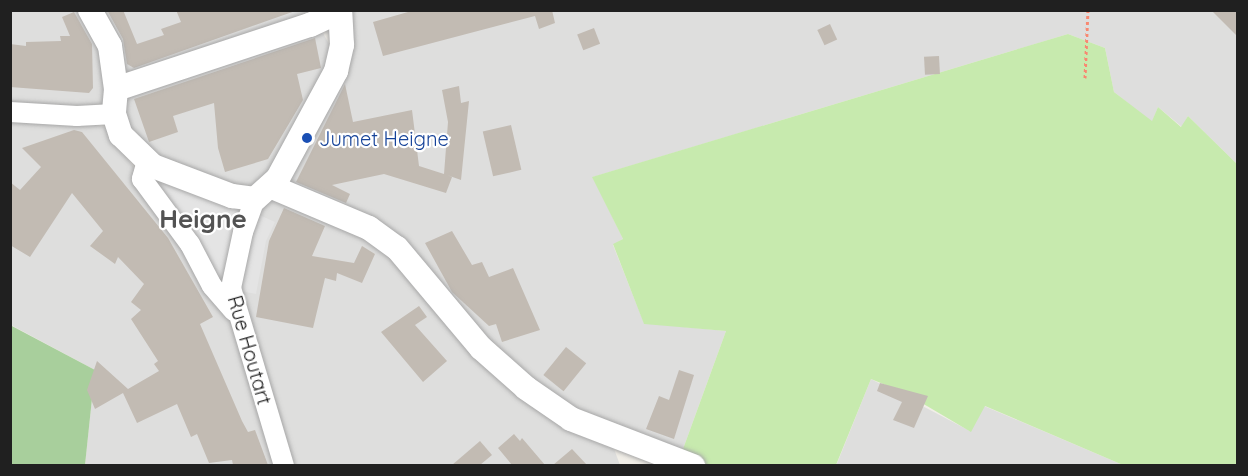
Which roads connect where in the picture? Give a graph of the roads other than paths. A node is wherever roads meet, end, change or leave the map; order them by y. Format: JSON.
{"nodes":[{"id":1,"x":90,"y":10,"type":"edge"},
{"id":2,"x":341,"y":11,"type":"edge"},
{"id":3,"x":310,"y":25,"type":"junction"},
{"id":4,"x":336,"y":71,"type":"junction"},
{"id":5,"x":116,"y":89,"type":"junction"},
{"id":6,"x":10,"y":112,"type":"edge"},
{"id":7,"x":38,"y":114,"type":"junction"},
{"id":8,"x":114,"y":114,"type":"junction"},
{"id":9,"x":10,"y":126,"type":"edge"},
{"id":10,"x":147,"y":161,"type":"junction"},
{"id":11,"x":263,"y":193,"type":"junction"},
{"id":12,"x":238,"y":317,"type":"junction"},
{"id":13,"x":284,"y":465,"type":"edge"},
{"id":14,"x":693,"y":465,"type":"edge"}],
"edges":[{"from":1,"to":5,"type":"street"},
{"from":2,"to":3,"type":"street"},
{"from":2,"to":4,"type":"street"},
{"from":3,"to":4,"type":"street"},
{"from":3,"to":5,"type":"street"},
{"from":4,"to":11,"type":"street"},
{"from":5,"to":8,"type":"street"},
{"from":6,"to":7,"type":"street"},
{"from":7,"to":8,"type":"street"},
{"from":7,"to":9,"type":"street"},
{"from":8,"to":10,"type":"street"},
{"from":10,"to":11,"type":"street"},
{"from":10,"to":12,"type":"street"},
{"from":11,"to":12,"type":"street","name":"Rue Houtart"},
{"from":11,"to":14,"type":"street"},
{"from":12,"to":13,"type":"street","name":"Rue Houtart"}]}
